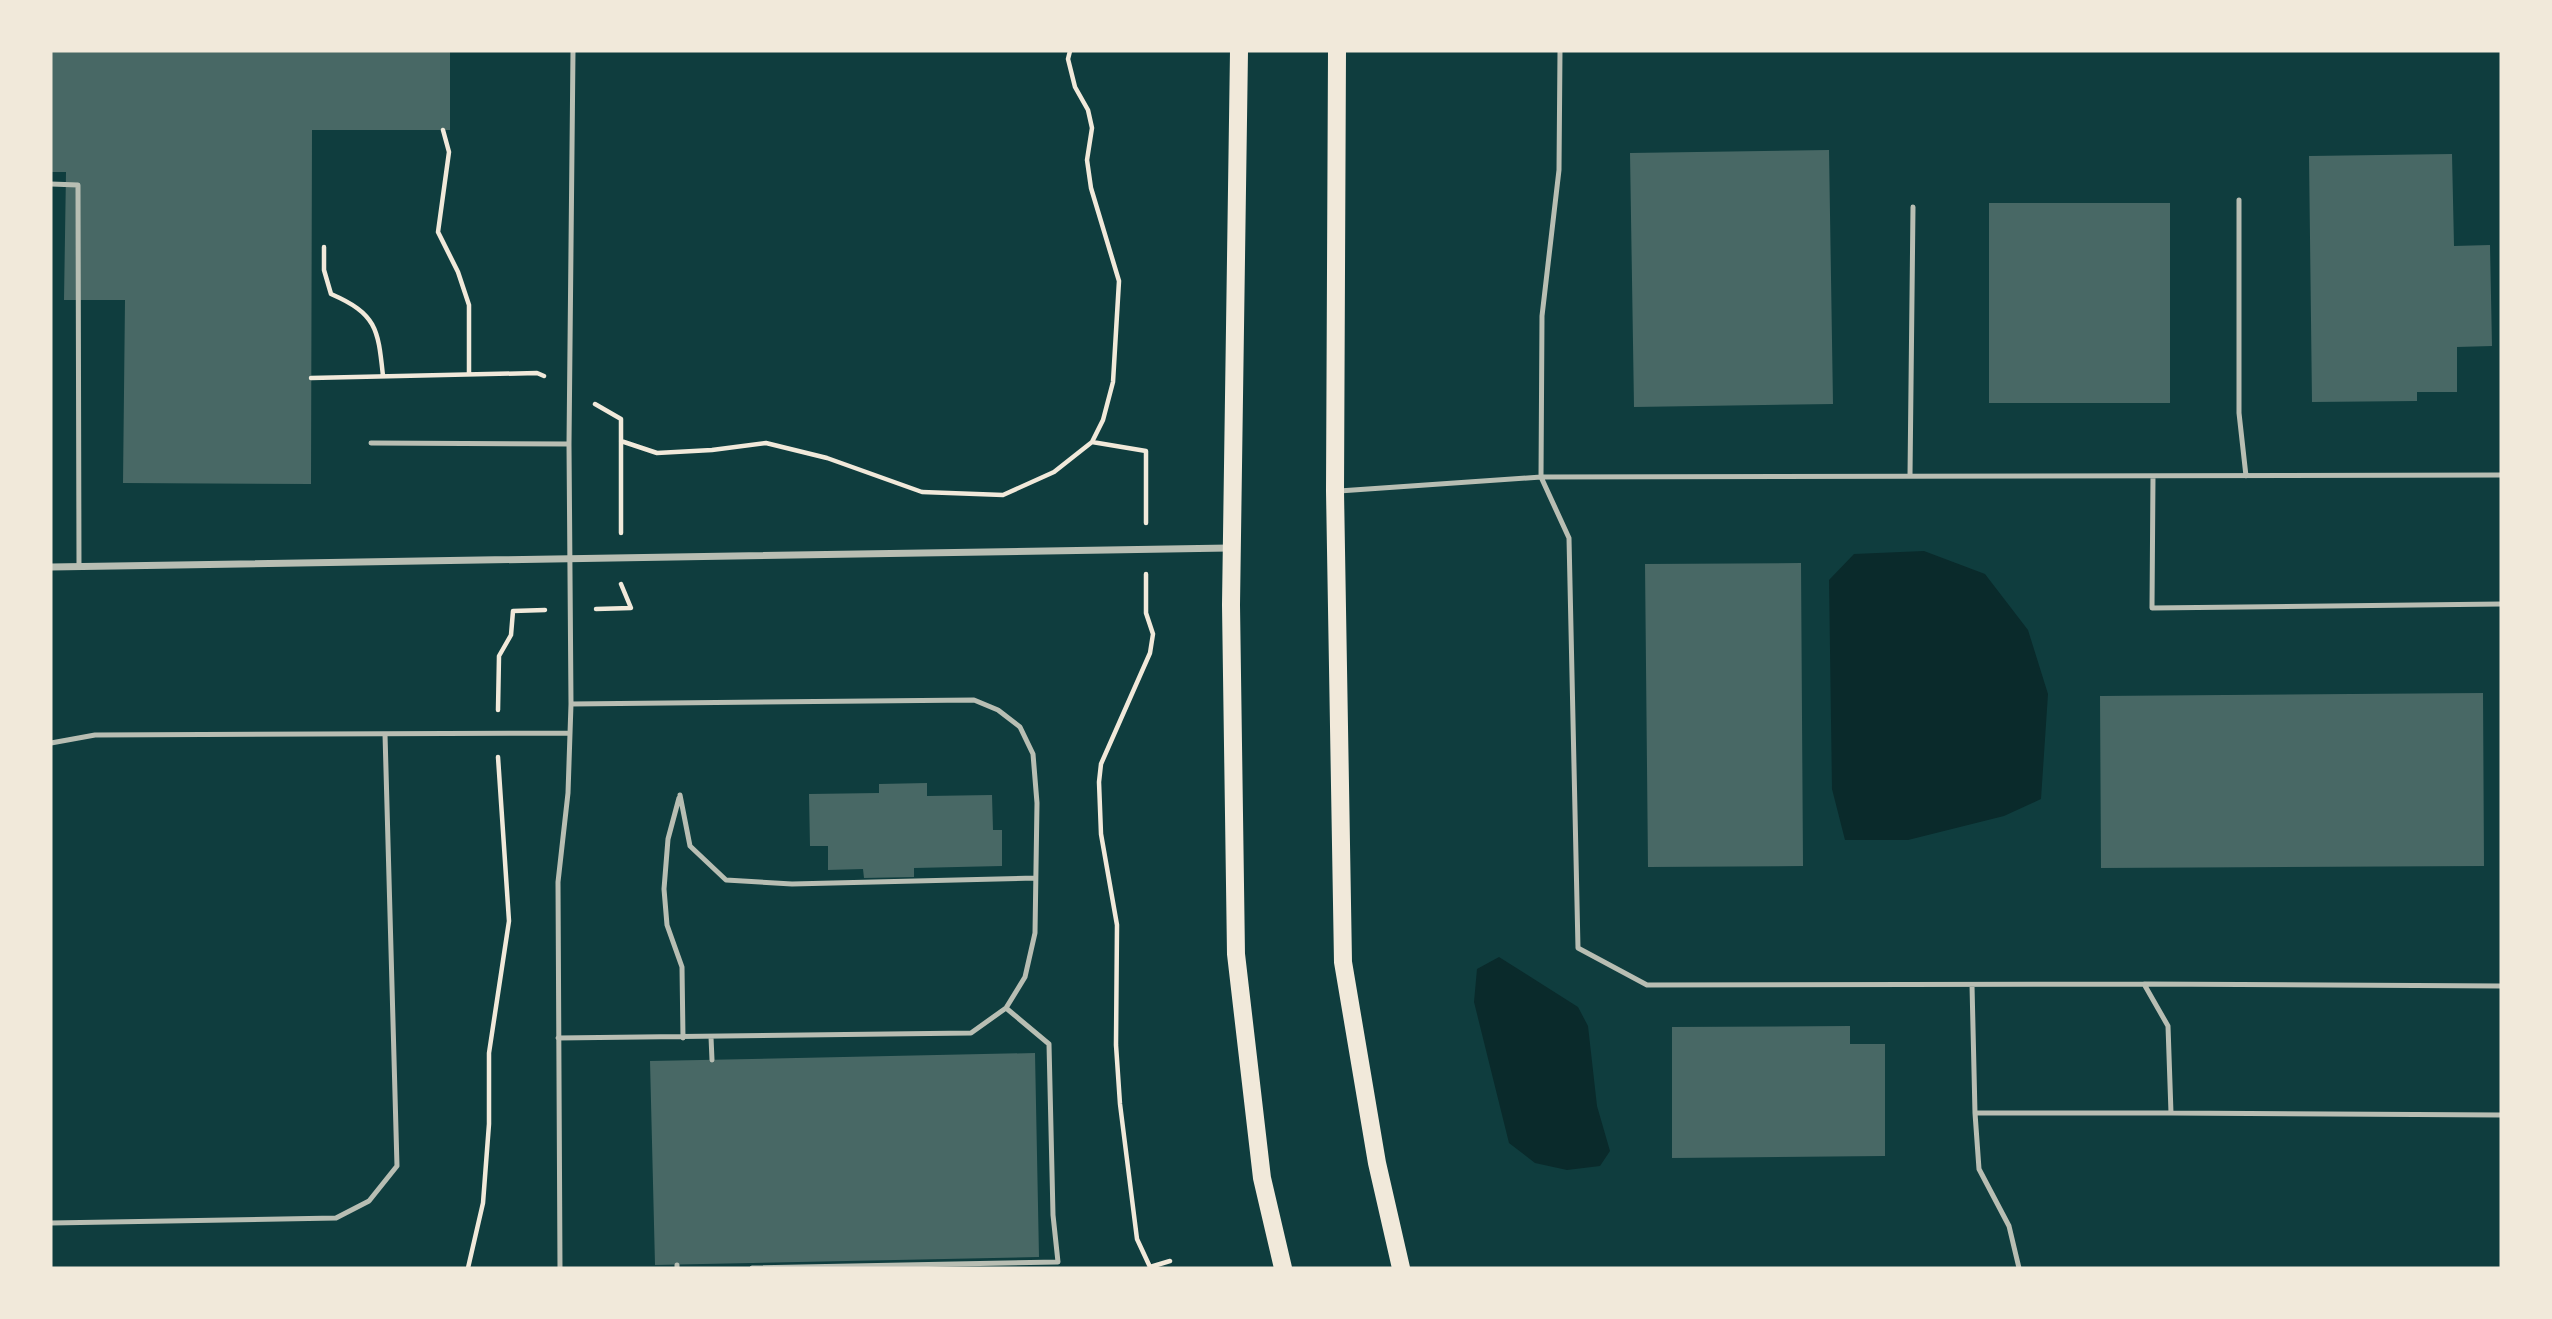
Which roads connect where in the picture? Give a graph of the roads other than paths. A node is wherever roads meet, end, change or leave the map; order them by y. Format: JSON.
{"nodes":[{"id":1,"x":573,"y":51,"type":"edge"},
{"id":2,"x":1239,"y":51,"type":"edge"},
{"id":3,"x":1338,"y":51,"type":"edge"},
{"id":4,"x":1560,"y":51,"type":"edge"},
{"id":5,"x":51,"y":184,"type":"edge"},
{"id":6,"x":2239,"y":200,"type":"dead end"},
{"id":7,"x":1913,"y":207,"type":"dead end"},
{"id":8,"x":371,"y":443,"type":"dead end"},
{"id":9,"x":569,"y":444,"type":"junction"},
{"id":10,"x":2501,"y":475,"type":"edge"},
{"id":11,"x":1910,"y":476,"type":"junction"},
{"id":12,"x":2153,"y":476,"type":"junction"},
{"id":13,"x":2246,"y":476,"type":"junction"},
{"id":14,"x":1541,"y":477,"type":"junction"},
{"id":15,"x":1335,"y":491,"type":"junction"},
{"id":16,"x":1232,"y":548,"type":"junction"},
{"id":17,"x":571,"y":559,"type":"junction"},
{"id":18,"x":79,"y":567,"type":"junction"},
{"id":19,"x":51,"y":568,"type":"edge"},
{"id":20,"x":2501,"y":604,"type":"edge"},
{"id":21,"x":571,"y":704,"type":"junction"},
{"id":22,"x":570,"y":733,"type":"junction"},
{"id":23,"x":385,"y":734,"type":"junction"},
{"id":24,"x":51,"y":743,"type":"edge"},
{"id":25,"x":1035,"y":878,"type":"junction"},
{"id":26,"x":2144,"y":984,"type":"junction"},
{"id":27,"x":1972,"y":985,"type":"junction"},
{"id":28,"x":2501,"y":986,"type":"edge"},
{"id":29,"x":1006,"y":1008,"type":"junction"},
{"id":30,"x":712,"y":1037,"type":"junction"},
{"id":31,"x":558,"y":1038,"type":"junction"},
{"id":32,"x":683,"y":1038,"type":"junction"},
{"id":33,"x":712,"y":1060,"type":"dead end"},
{"id":34,"x":1975,"y":1113,"type":"junction"},
{"id":35,"x":2171,"y":1113,"type":"junction"},
{"id":36,"x":2501,"y":1115,"type":"edge"},
{"id":37,"x":51,"y":1223,"type":"edge"},
{"id":38,"x":560,"y":1268,"type":"edge"},
{"id":39,"x":752,"y":1268,"type":"edge"},
{"id":40,"x":1283,"y":1268,"type":"edge"},
{"id":41,"x":1401,"y":1268,"type":"edge"},
{"id":42,"x":2019,"y":1268,"type":"edge"}],
"edges":[{"from":1,"to":9,"type":"lane"},
{"from":2,"to":16,"type":"main road"},
{"from":3,"to":15,"type":"main road"},
{"from":4,"to":14,"type":"lane"},
{"from":5,"to":18,"type":"lane"},
{"from":6,"to":13,"type":"lane"},
{"from":7,"to":11,"type":"lane"},
{"from":8,"to":9,"type":"lane"},
{"from":9,"to":17,"type":"lane"},
{"from":10,"to":13,"type":"lane"},
{"from":11,"to":12,"type":"lane"},
{"from":11,"to":14,"type":"lane"},
{"from":12,"to":13,"type":"lane"},
{"from":12,"to":20,"type":"lane"},
{"from":14,"to":15,"type":"lane"},
{"from":14,"to":27,"type":"lane"},
{"from":15,"to":41,"type":"main road"},
{"from":16,"to":17,"type":"street"},
{"from":16,"to":40,"type":"main road"},
{"from":17,"to":18,"type":"street"},
{"from":17,"to":21,"type":"lane"},
{"from":18,"to":19,"type":"street"},
{"from":21,"to":22,"type":"lane"},
{"from":21,"to":25,"type":"lane"},
{"from":22,"to":23,"type":"lane"},
{"from":22,"to":31,"type":"lane"},
{"from":23,"to":24,"type":"lane"},
{"from":23,"to":37,"type":"lane"},
{"from":25,"to":29,"type":"lane"},
{"from":25,"to":32,"type":"lane"},
{"from":26,"to":27,"type":"lane"},
{"from":26,"to":28,"type":"lane"},
{"from":26,"to":35,"type":"lane"},
{"from":27,"to":34,"type":"lane"},
{"from":29,"to":30,"type":"lane"},
{"from":29,"to":39,"type":"lane"},
{"from":30,"to":32,"type":"lane"},
{"from":30,"to":33,"type":"lane"},
{"from":31,"to":32,"type":"lane"},
{"from":31,"to":38,"type":"lane"},
{"from":34,"to":35,"type":"lane"},
{"from":34,"to":42,"type":"lane"},
{"from":35,"to":36,"type":"lane"}]}
